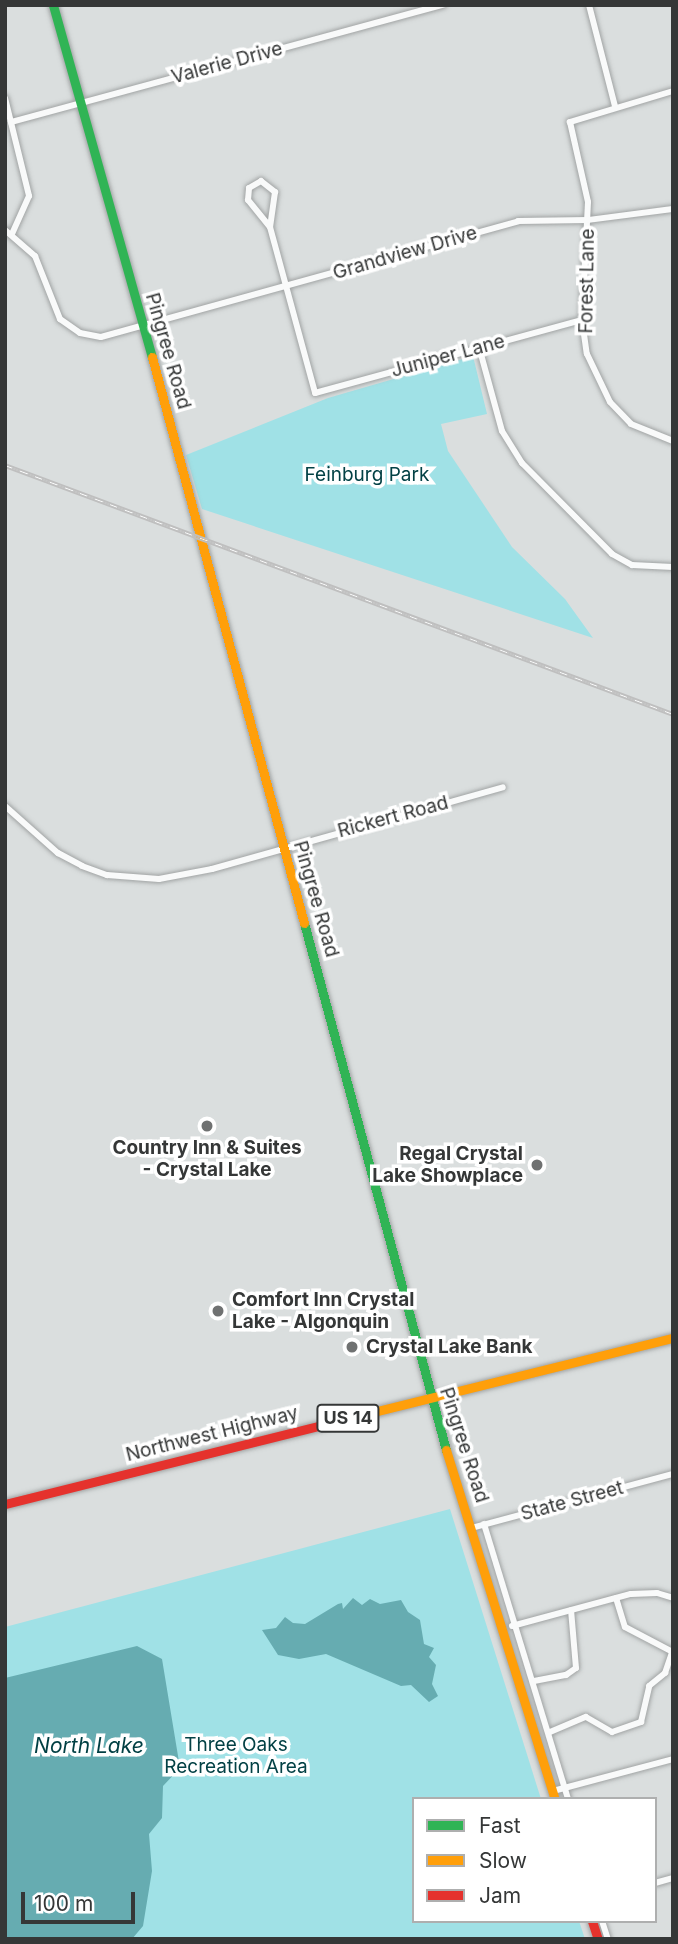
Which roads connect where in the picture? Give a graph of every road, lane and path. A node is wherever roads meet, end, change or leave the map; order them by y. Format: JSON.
{"nodes":[{"id":1,"x":53,"y":5,"type":"edge"},
{"id":2,"x":443,"y":5,"type":"edge"},
{"id":3,"x":589,"y":5,"type":"edge"},
{"id":4,"x":673,"y":91,"type":"edge"},
{"id":5,"x":5,"y":98,"type":"edge"},
{"id":6,"x":80,"y":102,"type":"junction"},
{"id":7,"x":615,"y":106,"type":"junction"},
{"id":8,"x":11,"y":121,"type":"junction"},
{"id":9,"x":673,"y":209,"type":"edge"},
{"id":10,"x":588,"y":220,"type":"junction"},
{"id":11,"x":270,"y":226,"type":"junction"},
{"id":12,"x":9,"y":232,"type":"edge"},
{"id":13,"x":286,"y":288,"type":"junction"},
{"id":14,"x":582,"y":320,"type":"junction"},
{"id":15,"x":142,"y":327,"type":"junction"},
{"id":16,"x":479,"y":346,"type":"junction"},
{"id":17,"x":673,"y":441,"type":"edge"},
{"id":18,"x":673,"y":567,"type":"edge"},
{"id":19,"x":503,"y":787,"type":"dead end"},
{"id":20,"x":5,"y":806,"type":"edge"},
{"id":21,"x":283,"y":847,"type":"junction"},
{"id":22,"x":673,"y":1338,"type":"edge"},
{"id":23,"x":429,"y":1398,"type":"junction"},
{"id":24,"x":673,"y":1474,"type":"edge"},
{"id":25,"x":5,"y":1504,"type":"edge"},
{"id":26,"x":484,"y":1524,"type":"junction"},
{"id":27,"x":471,"y":1528,"type":"junction"},
{"id":28,"x":616,"y":1598,"type":"junction"},
{"id":29,"x":673,"y":1598,"type":"edge"},
{"id":30,"x":571,"y":1610,"type":"junction"},
{"id":31,"x":509,"y":1626,"type":"junction"},
{"id":32,"x":672,"y":1650,"type":"edge"},
{"id":33,"x":534,"y":1681,"type":"junction"},
{"id":34,"x":550,"y":1732,"type":"junction"},
{"id":35,"x":673,"y":1759,"type":"edge"},
{"id":36,"x":564,"y":1788,"type":"junction"},
{"id":37,"x":554,"y":1795,"type":"edge"},
{"id":38,"x":567,"y":1797,"type":"edge"}],
"edges":[{"from":1,"to":6,"type":"street","name":"Pingree Road"},
{"from":2,"to":6,"type":"street","name":"Valerie Drive"},
{"from":3,"to":7,"type":"street"},
{"from":4,"to":7,"type":"street"},
{"from":5,"to":8,"type":"street"},
{"from":6,"to":8,"type":"street","name":"Valerie Drive"},
{"from":6,"to":15,"type":"street","name":"Pingree Road"},
{"from":7,"to":10,"type":"street","name":"Forest Lane"},
{"from":8,"to":12,"type":"street"},
{"from":9,"to":10,"type":"street","name":"Grandview Drive"},
{"from":10,"to":13,"type":"street","name":"Grandview Drive"},
{"from":10,"to":14,"type":"street","name":"Forest Lane"},
{"from":11,"to":11,"type":"street"},
{"from":11,"to":13,"type":"street"},
{"from":12,"to":15,"type":"street","name":"Grandview Drive"},
{"from":13,"to":15,"type":"street","name":"Grandview Drive"},
{"from":13,"to":16,"type":"street","name":"Juniper Lane"},
{"from":14,"to":16,"type":"street","name":"Juniper Lane"},
{"from":14,"to":17,"type":"street","name":"Forest Lane"},
{"from":15,"to":21,"type":"street","name":"Pingree Road"},
{"from":16,"to":18,"type":"street"},
{"from":19,"to":21,"type":"street","name":"Rickert Road"},
{"from":20,"to":21,"type":"street","name":"Rickert Road"},
{"from":21,"to":23,"type":"street","name":"Pingree Road"},
{"from":22,"to":23,"type":"street","name":"Northwest Highway","number":"US 14"},
{"from":23,"to":25,"type":"street","name":"Northwest Highway","number":"US 14"},
{"from":23,"to":27,"type":"street","name":"Pingree Road"},
{"from":24,"to":26,"type":"street","name":"State Street"},
{"from":26,"to":27,"type":"street","name":"State Street"},
{"from":26,"to":31,"type":"street"},
{"from":27,"to":31,"type":"street","name":"Pingree Road"},
{"from":28,"to":29,"type":"street"},
{"from":28,"to":30,"type":"street"},
{"from":28,"to":32,"type":"street"},
{"from":30,"to":31,"type":"street"},
{"from":30,"to":33,"type":"street"},
{"from":31,"to":33,"type":"street"},
{"from":31,"to":37,"type":"street","name":"Pingree Road"},
{"from":32,"to":34,"type":"street"},
{"from":33,"to":34,"type":"street"},
{"from":34,"to":36,"type":"street"},
{"from":35,"to":36,"type":"street"},
{"from":36,"to":37,"type":"street"},
{"from":36,"to":38,"type":"street"}]}
